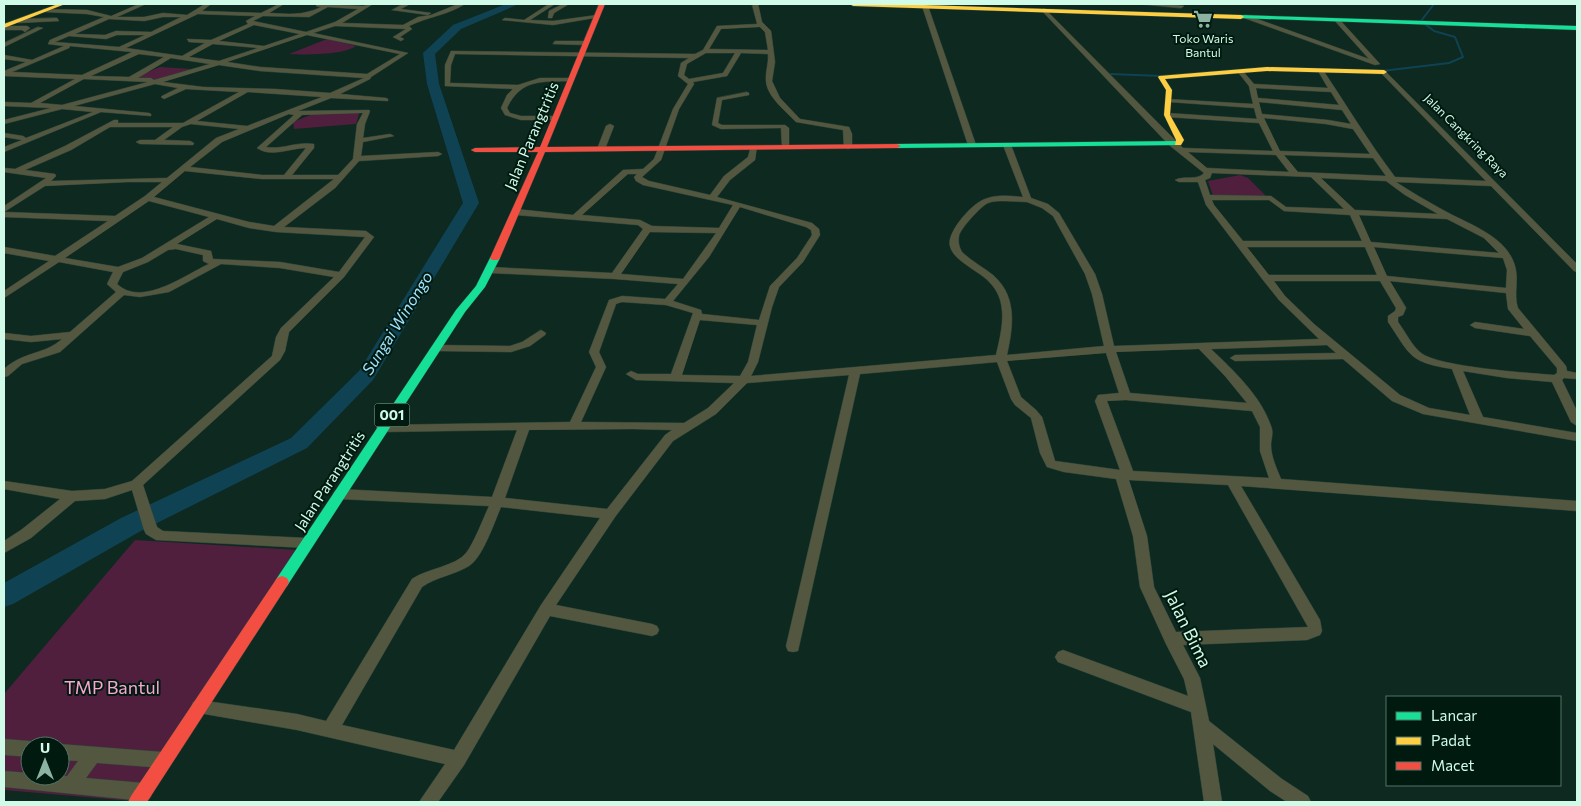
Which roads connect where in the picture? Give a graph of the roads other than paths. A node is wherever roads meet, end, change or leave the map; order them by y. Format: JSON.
{"nodes":[{"id":1,"x":62,"y":4,"type":"edge"},
{"id":2,"x":142,"y":4,"type":"edge"},
{"id":3,"x":208,"y":4,"type":"edge"},
{"id":4,"x":282,"y":4,"type":"edge"},
{"id":5,"x":316,"y":4,"type":"edge"},
{"id":6,"x":371,"y":4,"type":"edge"},
{"id":7,"x":407,"y":4,"type":"edge"},
{"id":8,"x":462,"y":4,"type":"edge"},
{"id":9,"x":552,"y":4,"type":"edge"},
{"id":10,"x":566,"y":4,"type":"edge"},
{"id":11,"x":602,"y":4,"type":"edge"},
{"id":12,"x":755,"y":4,"type":"edge"},
{"id":13,"x":853,"y":4,"type":"edge"},
{"id":14,"x":1144,"y":4,"type":"edge"},
{"id":15,"x":1221,"y":4,"type":"edge"},
{"id":16,"x":1180,"y":5,"type":"edge"},
{"id":17,"x":326,"y":6,"type":"junction"},
{"id":18,"x":925,"y":6,"type":"junction"},
{"id":19,"x":1041,"y":7,"type":"edge"},
{"id":20,"x":364,"y":8,"type":"junction"},
{"id":21,"x":112,"y":9,"type":"dead end"},
{"id":22,"x":45,"y":10,"type":"junction"},
{"id":23,"x":196,"y":12,"type":"junction"},
{"id":24,"x":97,"y":14,"type":"junction"},
{"id":25,"x":262,"y":14,"type":"junction"},
{"id":26,"x":440,"y":14,"type":"junction"},
{"id":27,"x":1193,"y":15,"type":"junction"},
{"id":28,"x":187,"y":16,"type":"junction"},
{"id":29,"x":1241,"y":17,"type":"junction"},
{"id":30,"x":110,"y":18,"type":"junction"},
{"id":31,"x":597,"y":18,"type":"junction"},
{"id":32,"x":18,"y":20,"type":"junction"},
{"id":33,"x":57,"y":20,"type":"dead end"},
{"id":34,"x":505,"y":20,"type":"dead end"},
{"id":35,"x":1336,"y":20,"type":"junction"},
{"id":36,"x":525,"y":21,"type":"junction"},
{"id":37,"x":555,"y":22,"type":"junction"},
{"id":38,"x":254,"y":23,"type":"junction"},
{"id":39,"x":334,"y":24,"type":"junction"},
{"id":40,"x":761,"y":25,"type":"junction"},
{"id":41,"x":355,"y":26,"type":"junction"},
{"id":42,"x":4,"y":27,"type":"edge"},
{"id":43,"x":406,"y":27,"type":"junction"},
{"id":44,"x":40,"y":28,"type":"dead end"},
{"id":45,"x":1577,"y":28,"type":"edge"},
{"id":46,"x":346,"y":30,"type":"dead end"},
{"id":47,"x":153,"y":33,"type":"junction"},
{"id":48,"x":308,"y":33,"type":"junction"},
{"id":49,"x":66,"y":34,"type":"junction"},
{"id":50,"x":337,"y":34,"type":"dead end"},
{"id":51,"x":16,"y":35,"type":"dead end"},
{"id":52,"x":328,"y":38,"type":"junction"},
{"id":53,"x":401,"y":39,"type":"dead end"},
{"id":54,"x":189,"y":40,"type":"dead end"},
{"id":55,"x":212,"y":42,"type":"junction"},
{"id":56,"x":555,"y":43,"type":"dead end"},
{"id":57,"x":4,"y":45,"type":"edge"},
{"id":58,"x":70,"y":46,"type":"junction"},
{"id":59,"x":267,"y":47,"type":"junction"},
{"id":60,"x":584,"y":48,"type":"junction"},
{"id":61,"x":120,"y":50,"type":"junction"},
{"id":62,"x":140,"y":51,"type":"junction"},
{"id":63,"x":704,"y":51,"type":"junction"},
{"id":64,"x":738,"y":52,"type":"junction"},
{"id":65,"x":771,"y":52,"type":"junction"},
{"id":66,"x":170,"y":56,"type":"junction"},
{"id":67,"x":696,"y":56,"type":"junction"},
{"id":68,"x":4,"y":57,"type":"edge"},
{"id":69,"x":183,"y":58,"type":"junction"},
{"id":70,"x":30,"y":62,"type":"junction"},
{"id":71,"x":213,"y":63,"type":"junction"},
{"id":72,"x":1381,"y":69,"type":"junction"},
{"id":73,"x":1240,"y":71,"type":"junction"},
{"id":74,"x":1321,"y":71,"type":"junction"},
{"id":75,"x":4,"y":74,"type":"edge"},
{"id":76,"x":368,"y":76,"type":"junction"},
{"id":77,"x":83,"y":77,"type":"junction"},
{"id":78,"x":132,"y":78,"type":"junction"},
{"id":79,"x":572,"y":79,"type":"junction"},
{"id":80,"x":689,"y":81,"type":"junction"},
{"id":81,"x":156,"y":82,"type":"junction"},
{"id":82,"x":1252,"y":86,"type":"junction"},
{"id":83,"x":184,"y":87,"type":"junction"},
{"id":84,"x":518,"y":87,"type":"junction"},
{"id":85,"x":124,"y":89,"type":"junction"},
{"id":86,"x":247,"y":90,"type":"junction"},
{"id":87,"x":1333,"y":90,"type":"junction"},
{"id":88,"x":747,"y":94,"type":"dead end"},
{"id":89,"x":330,"y":96,"type":"junction"},
{"id":90,"x":164,"y":97,"type":"dead end"},
{"id":91,"x":386,"y":100,"type":"dead end"},
{"id":92,"x":1169,"y":100,"type":"junction"},
{"id":93,"x":1255,"y":103,"type":"junction"},
{"id":94,"x":4,"y":104,"type":"edge"},
{"id":95,"x":32,"y":104,"type":"junction"},
{"id":96,"x":58,"y":107,"type":"junction"},
{"id":97,"x":1345,"y":108,"type":"junction"},
{"id":98,"x":100,"y":111,"type":"junction"},
{"id":99,"x":284,"y":113,"type":"junction"},
{"id":100,"x":129,"y":114,"type":"junction"},
{"id":101,"x":299,"y":114,"type":"junction"},
{"id":102,"x":1167,"y":114,"type":"junction"},
{"id":103,"x":149,"y":115,"type":"dead end"},
{"id":104,"x":556,"y":118,"type":"junction"},
{"id":105,"x":1260,"y":119,"type":"junction"},
{"id":106,"x":4,"y":122,"type":"edge"},
{"id":107,"x":191,"y":122,"type":"junction"},
{"id":108,"x":109,"y":125,"type":"junction"},
{"id":109,"x":179,"y":126,"type":"junction"},
{"id":110,"x":610,"y":126,"type":"dead end"},
{"id":111,"x":1356,"y":126,"type":"junction"},
{"id":112,"x":247,"y":128,"type":"junction"},
{"id":113,"x":4,"y":135,"type":"edge"},
{"id":114,"x":390,"y":136,"type":"dead end"},
{"id":115,"x":23,"y":138,"type":"dead end"},
{"id":116,"x":358,"y":141,"type":"junction"},
{"id":117,"x":140,"y":142,"type":"dead end"},
{"id":118,"x":157,"y":142,"type":"junction"},
{"id":119,"x":190,"y":144,"type":"dead end"},
{"id":120,"x":1007,"y":145,"type":"junction"},
{"id":121,"x":972,"y":146,"type":"junction"},
{"id":122,"x":786,"y":147,"type":"junction"},
{"id":123,"x":848,"y":147,"type":"junction"},
{"id":124,"x":1177,"y":147,"type":"junction"},
{"id":125,"x":754,"y":148,"type":"junction"},
{"id":126,"x":601,"y":149,"type":"junction"},
{"id":127,"x":661,"y":149,"type":"junction"},
{"id":128,"x":4,"y":150,"type":"edge"},
{"id":129,"x":475,"y":150,"type":"dead end"},
{"id":130,"x":542,"y":150,"type":"junction"},
{"id":131,"x":1278,"y":152,"type":"junction"},
{"id":132,"x":438,"y":154,"type":"dead end"},
{"id":133,"x":1375,"y":156,"type":"junction"},
{"id":134,"x":357,"y":159,"type":"junction"},
{"id":135,"x":182,"y":168,"type":"junction"},
{"id":136,"x":4,"y":170,"type":"edge"},
{"id":137,"x":1206,"y":170,"type":"junction"},
{"id":138,"x":645,"y":171,"type":"junction"},
{"id":139,"x":15,"y":172,"type":"junction"},
{"id":140,"x":90,"y":173,"type":"dead end"},
{"id":141,"x":1295,"y":174,"type":"junction"},
{"id":142,"x":1313,"y":175,"type":"junction"},
{"id":143,"x":342,"y":177,"type":"junction"},
{"id":144,"x":284,"y":178,"type":"junction"},
{"id":145,"x":1390,"y":178,"type":"junction"},
{"id":146,"x":1201,"y":179,"type":"junction"},
{"id":147,"x":168,"y":180,"type":"junction"},
{"id":148,"x":1179,"y":180,"type":"dead end"},
{"id":149,"x":75,"y":183,"type":"junction"},
{"id":150,"x":43,"y":184,"type":"junction"},
{"id":151,"x":1494,"y":184,"type":"junction"},
{"id":152,"x":1206,"y":197,"type":"junction"},
{"id":153,"x":148,"y":198,"type":"junction"},
{"id":154,"x":712,"y":198,"type":"junction"},
{"id":155,"x":1028,"y":200,"type":"junction"},
{"id":156,"x":738,"y":204,"type":"junction"},
{"id":157,"x":4,"y":210,"type":"edge"},
{"id":158,"x":516,"y":212,"type":"junction"},
{"id":159,"x":1352,"y":212,"type":"junction"},
{"id":160,"x":4,"y":215,"type":"edge"},
{"id":161,"x":214,"y":217,"type":"junction"},
{"id":162,"x":574,"y":217,"type":"junction"},
{"id":163,"x":1449,"y":217,"type":"junction"},
{"id":164,"x":118,"y":219,"type":"junction"},
{"id":165,"x":648,"y":228,"type":"junction"},
{"id":166,"x":276,"y":229,"type":"junction"},
{"id":167,"x":722,"y":231,"type":"junction"},
{"id":168,"x":1240,"y":244,"type":"junction"},
{"id":169,"x":1367,"y":244,"type":"junction"},
{"id":170,"x":168,"y":247,"type":"junction"},
{"id":171,"x":4,"y":250,"type":"edge"},
{"id":172,"x":1507,"y":256,"type":"junction"},
{"id":173,"x":56,"y":258,"type":"junction"},
{"id":174,"x":220,"y":264,"type":"junction"},
{"id":175,"x":1577,"y":269,"type":"edge"},
{"id":176,"x":119,"y":270,"type":"junction"},
{"id":177,"x":490,"y":270,"type":"junction"},
{"id":178,"x":341,"y":275,"type":"junction"},
{"id":179,"x":615,"y":276,"type":"junction"},
{"id":180,"x":1266,"y":278,"type":"junction"},
{"id":181,"x":1383,"y":278,"type":"junction"},
{"id":182,"x":684,"y":282,"type":"junction"},
{"id":183,"x":1512,"y":291,"type":"junction"},
{"id":184,"x":122,"y":292,"type":"junction"},
{"id":185,"x":4,"y":294,"type":"edge"},
{"id":186,"x":667,"y":302,"type":"junction"},
{"id":187,"x":698,"y":317,"type":"junction"},
{"id":188,"x":763,"y":323,"type":"junction"},
{"id":189,"x":1475,"y":325,"type":"dead end"},
{"id":190,"x":541,"y":333,"type":"dead end"},
{"id":191,"x":1532,"y":333,"type":"junction"},
{"id":192,"x":72,"y":335,"type":"junction"},
{"id":193,"x":4,"y":336,"type":"edge"},
{"id":194,"x":1329,"y":342,"type":"junction"},
{"id":195,"x":1202,"y":346,"type":"junction"},
{"id":196,"x":437,"y":348,"type":"junction"},
{"id":197,"x":1110,"y":349,"type":"junction"},
{"id":198,"x":1348,"y":356,"type":"junction"},
{"id":199,"x":1001,"y":357,"type":"junction"},
{"id":200,"x":1236,"y":358,"type":"dead end"},
{"id":201,"x":1456,"y":367,"type":"junction"},
{"id":202,"x":855,"y":371,"type":"junction"},
{"id":203,"x":4,"y":374,"type":"edge"},
{"id":204,"x":630,"y":374,"type":"dead end"},
{"id":205,"x":1577,"y":376,"type":"edge"},
{"id":206,"x":1559,"y":377,"type":"junction"},
{"id":207,"x":675,"y":378,"type":"junction"},
{"id":208,"x":744,"y":380,"type":"junction"},
{"id":209,"x":1126,"y":396,"type":"junction"},
{"id":210,"x":1254,"y":407,"type":"junction"},
{"id":211,"x":1478,"y":420,"type":"junction"},
{"id":212,"x":1577,"y":422,"type":"edge"},
{"id":213,"x":524,"y":427,"type":"junction"},
{"id":214,"x":573,"y":427,"type":"junction"},
{"id":215,"x":382,"y":428,"type":"junction"},
{"id":216,"x":687,"y":428,"type":"junction"},
{"id":217,"x":1577,"y":437,"type":"edge"},
{"id":218,"x":1125,"y":475,"type":"junction"},
{"id":219,"x":1231,"y":480,"type":"junction"},
{"id":220,"x":1277,"y":483,"type":"junction"},
{"id":221,"x":136,"y":484,"type":"junction"},
{"id":222,"x":5,"y":487,"type":"edge"},
{"id":223,"x":339,"y":494,"type":"junction"},
{"id":224,"x":72,"y":496,"type":"junction"},
{"id":225,"x":497,"y":502,"type":"junction"},
{"id":226,"x":1577,"y":506,"type":"edge"},
{"id":227,"x":610,"y":514,"type":"junction"},
{"id":228,"x":307,"y":543,"type":"junction"},
{"id":229,"x":4,"y":548,"type":"edge"},
{"id":230,"x":546,"y":608,"type":"junction"},
{"id":231,"x":652,"y":630,"type":"dead end"},
{"id":232,"x":1171,"y":639,"type":"junction"},
{"id":233,"x":793,"y":646,"type":"dead end"},
{"id":234,"x":1063,"y":657,"type":"dead end"},
{"id":235,"x":199,"y":707,"type":"junction"},
{"id":236,"x":1198,"y":707,"type":"junction"},
{"id":237,"x":1202,"y":726,"type":"junction"},
{"id":238,"x":330,"y":730,"type":"junction"},
{"id":239,"x":4,"y":747,"type":"edge"},
{"id":240,"x":20,"y":748,"type":"edge"},
{"id":241,"x":70,"y":753,"type":"edge"},
{"id":242,"x":93,"y":754,"type":"junction"},
{"id":243,"x":458,"y":759,"type":"junction"},
{"id":244,"x":165,"y":760,"type":"junction"},
{"id":245,"x":4,"y":779,"type":"edge"},
{"id":246,"x":71,"y":785,"type":"junction"},
{"id":247,"x":140,"y":797,"type":"edge"},
{"id":248,"x":428,"y":802,"type":"edge"},
{"id":249,"x":1213,"y":802,"type":"edge"},
{"id":250,"x":1302,"y":802,"type":"edge"}],
"edges":[{"from":1,"to":22,"type":"main road"},
{"from":2,"to":30,"type":"street"},
{"from":3,"to":23,"type":"street"},
{"from":4,"to":25,"type":"street"},
{"from":5,"to":17,"type":"street"},
{"from":6,"to":20,"type":"street"},
{"from":7,"to":26,"type":"street"},
{"from":8,"to":26,"type":"street"},
{"from":9,"to":36,"type":"street"},
{"from":10,"to":37,"type":"street"},
{"from":11,"to":31,"type":"main road","name":"Jalan Parangtritis","number":"001"},
{"from":12,"to":40,"type":"street"},
{"from":13,"to":18,"type":"main road"},
{"from":14,"to":16,"type":"street"},
{"from":15,"to":29,"type":"main road"},
{"from":16,"to":27,"type":"street"},
{"from":17,"to":20,"type":"street"},
{"from":17,"to":25,"type":"street"},
{"from":18,"to":19,"type":"main road"},
{"from":18,"to":121,"type":"street"},
{"from":19,"to":27,"type":"main road"},
{"from":19,"to":124,"type":"street"},
{"from":20,"to":39,"type":"street"},
{"from":21,"to":24,"type":"street"},
{"from":22,"to":24,"type":"street"},
{"from":22,"to":32,"type":"main road"},
{"from":23,"to":25,"type":"street"},
{"from":23,"to":28,"type":"street"},
{"from":24,"to":30,"type":"street"},
{"from":25,"to":38,"type":"street"},
{"from":26,"to":43,"type":"street"},
{"from":27,"to":29,"type":"main road"},
{"from":28,"to":30,"type":"street"},
{"from":28,"to":47,"type":"street"},
{"from":29,"to":35,"type":"main road"},
{"from":29,"to":72,"type":"street"},
{"from":30,"to":49,"type":"street"},
{"from":31,"to":37,"type":"street"},
{"from":31,"to":60,"type":"main road","name":"Jalan Parangtritis","number":"001"},
{"from":32,"to":33,"type":"street"},
{"from":32,"to":42,"type":"main road"},
{"from":34,"to":36,"type":"street"},
{"from":35,"to":45,"type":"main road"},
{"from":35,"to":72,"type":"street","name":"Jalan Cangkring Raya"},
{"from":36,"to":37,"type":"street"},
{"from":38,"to":48,"type":"street"},
{"from":38,"to":55,"type":"street"},
{"from":39,"to":41,"type":"street"},
{"from":39,"to":48,"type":"street"},
{"from":40,"to":63,"type":"street"},
{"from":40,"to":65,"type":"street"},
{"from":41,"to":43,"type":"street"},
{"from":41,"to":46,"type":"street"},
{"from":42,"to":51,"type":"street"},
{"from":43,"to":53,"type":"street"},
{"from":44,"to":57,"type":"street"},
{"from":47,"to":49,"type":"street"},
{"from":47,"to":61,"type":"street"},
{"from":48,"to":52,"type":"street"},
{"from":48,"to":59,"type":"street"},
{"from":49,"to":58,"type":"street"},
{"from":50,"to":52,"type":"street"},
{"from":52,"to":76,"type":"street"},
{"from":54,"to":55,"type":"street"},
{"from":55,"to":59,"type":"street"},
{"from":55,"to":69,"type":"street"},
{"from":56,"to":60,"type":"street"},
{"from":58,"to":61,"type":"street"},
{"from":58,"to":70,"type":"street"},
{"from":59,"to":71,"type":"street"},
{"from":60,"to":67,"type":"street"},
{"from":60,"to":79,"type":"main road","name":"Jalan Parangtritis","number":"001"},
{"from":60,"to":84,"type":"street"},
{"from":61,"to":62,"type":"street"},
{"from":62,"to":66,"type":"street"},
{"from":62,"to":77,"type":"street"},
{"from":63,"to":64,"type":"street"},
{"from":63,"to":67,"type":"street"},
{"from":64,"to":65,"type":"street"},
{"from":64,"to":80,"type":"street"},
{"from":65,"to":123,"type":"street"},
{"from":66,"to":69,"type":"street"},
{"from":66,"to":78,"type":"street"},
{"from":67,"to":80,"type":"street"},
{"from":68,"to":70,"type":"street"},
{"from":69,"to":71,"type":"street"},
{"from":70,"to":75,"type":"street"},
{"from":71,"to":76,"type":"street"},
{"from":71,"to":81,"type":"street"},
{"from":72,"to":74,"type":"main road"},
{"from":72,"to":151,"type":"street","name":"Jalan Cangkring Raya"},
{"from":73,"to":74,"type":"main road"},
{"from":73,"to":82,"type":"street"},
{"from":73,"to":92,"type":"main road"},
{"from":74,"to":87,"type":"street"},
{"from":75,"to":77,"type":"street"},
{"from":76,"to":89,"type":"street"},
{"from":77,"to":78,"type":"street"},
{"from":77,"to":95,"type":"street"},
{"from":78,"to":81,"type":"street"},
{"from":78,"to":85,"type":"street"},
{"from":79,"to":84,"type":"street"},
{"from":79,"to":104,"type":"main road","name":"Jalan Parangtritis","number":"001"},
{"from":80,"to":127,"type":"street"},
{"from":81,"to":83,"type":"street"},
{"from":81,"to":85,"type":"street"},
{"from":82,"to":87,"type":"street"},
{"from":82,"to":93,"type":"street"},
{"from":83,"to":86,"type":"street"},
{"from":83,"to":90,"type":"street"},
{"from":84,"to":104,"type":"street"},
{"from":85,"to":96,"type":"street"},
{"from":86,"to":89,"type":"street"},
{"from":86,"to":107,"type":"street"},
{"from":87,"to":97,"type":"street"},
{"from":88,"to":122,"type":"street"},
{"from":89,"to":91,"type":"street"},
{"from":89,"to":99,"type":"street"},
{"from":92,"to":93,"type":"street"},
{"from":92,"to":102,"type":"main road"},
{"from":93,"to":97,"type":"street"},
{"from":93,"to":105,"type":"street"},
{"from":94,"to":95,"type":"street"},
{"from":95,"to":96,"type":"street"},
{"from":96,"to":98,"type":"street"},
{"from":96,"to":106,"type":"street"},
{"from":97,"to":111,"type":"street"},
{"from":98,"to":100,"type":"street"},
{"from":98,"to":128,"type":"street"},
{"from":99,"to":101,"type":"street"},
{"from":99,"to":112,"type":"street"},
{"from":100,"to":103,"type":"street"},
{"from":100,"to":108,"type":"street"},
{"from":101,"to":116,"type":"street"},
{"from":101,"to":144,"type":"street"},
{"from":102,"to":105,"type":"street"},
{"from":102,"to":124,"type":"main road"},
{"from":104,"to":130,"type":"main road","name":"Jalan Parangtritis","number":"001"},
{"from":105,"to":111,"type":"street"},
{"from":105,"to":131,"type":"street"},
{"from":107,"to":109,"type":"street"},
{"from":107,"to":112,"type":"street"},
{"from":108,"to":109,"type":"street"},
{"from":108,"to":139,"type":"street"},
{"from":109,"to":118,"type":"street"},
{"from":110,"to":126,"type":"street"},
{"from":111,"to":133,"type":"street"},
{"from":112,"to":135,"type":"street"},
{"from":113,"to":115,"type":"street"},
{"from":114,"to":116,"type":"street"},
{"from":116,"to":134,"type":"street"},
{"from":117,"to":118,"type":"street"},
{"from":118,"to":119,"type":"street"},
{"from":120,"to":121,"type":"main road"},
{"from":120,"to":124,"type":"main road"},
{"from":120,"to":155,"type":"street"},
{"from":121,"to":123,"type":"main road"},
{"from":122,"to":123,"type":"main road"},
{"from":122,"to":125,"type":"main road"},
{"from":124,"to":131,"type":"street"},
{"from":124,"to":137,"type":"street"},
{"from":125,"to":127,"type":"main road"},
{"from":125,"to":154,"type":"street"},
{"from":126,"to":127,"type":"main road"},
{"from":126,"to":130,"type":"main road"},
{"from":127,"to":138,"type":"street"},
{"from":129,"to":130,"type":"main road"},
{"from":130,"to":158,"type":"main road","name":"Jalan Parangtritis","number":"001"},
{"from":131,"to":133,"type":"street"},
{"from":131,"to":141,"type":"street"},
{"from":132,"to":134,"type":"street"},
{"from":133,"to":145,"type":"street"},
{"from":134,"to":143,"type":"street"},
{"from":135,"to":144,"type":"street"},
{"from":135,"to":147,"type":"street"},
{"from":136,"to":139,"type":"street"},
{"from":137,"to":141,"type":"street"},
{"from":137,"to":146,"type":"street"},
{"from":138,"to":154,"type":"street"},
{"from":138,"to":162,"type":"street"},
{"from":139,"to":150,"type":"street"},
{"from":140,"to":149,"type":"street"},
{"from":141,"to":142,"type":"street"},
{"from":142,"to":145,"type":"street"},
{"from":142,"to":159,"type":"street"},
{"from":143,"to":144,"type":"street"},
{"from":143,"to":166,"type":"street"},
{"from":145,"to":151,"type":"street"},
{"from":145,"to":163,"type":"street"},
{"from":146,"to":148,"type":"street"},
{"from":146,"to":152,"type":"street"},
{"from":147,"to":149,"type":"street"},
{"from":147,"to":153,"type":"street"},
{"from":149,"to":150,"type":"street"},
{"from":150,"to":157,"type":"street"},
{"from":151,"to":175,"type":"street","name":"Jalan Cangkring Raya"},
{"from":152,"to":159,"type":"street"},
{"from":152,"to":168,"type":"street"},
{"from":153,"to":161,"type":"street"},
{"from":153,"to":164,"type":"street"},
{"from":154,"to":156,"type":"street"},
{"from":155,"to":197,"type":"street"},
{"from":155,"to":199,"type":"street"},
{"from":156,"to":167,"type":"street"},
{"from":156,"to":188,"type":"street"},
{"from":158,"to":162,"type":"street"},
{"from":158,"to":177,"type":"main road","name":"Jalan Parangtritis","number":"001"},
{"from":159,"to":163,"type":"street"},
{"from":159,"to":169,"type":"street"},
{"from":160,"to":164,"type":"street"},
{"from":161,"to":166,"type":"street"},
{"from":161,"to":170,"type":"street"},
{"from":162,"to":165,"type":"street"},
{"from":163,"to":172,"type":"street"},
{"from":164,"to":173,"type":"street"},
{"from":165,"to":167,"type":"street"},
{"from":165,"to":179,"type":"street"},
{"from":166,"to":178,"type":"street"},
{"from":167,"to":182,"type":"street"},
{"from":168,"to":169,"type":"street"},
{"from":168,"to":180,"type":"street"},
{"from":169,"to":172,"type":"street"},
{"from":169,"to":181,"type":"street"},
{"from":170,"to":174,"type":"street"},
{"from":170,"to":176,"type":"street"},
{"from":171,"to":173,"type":"street"},
{"from":172,"to":183,"type":"street"},
{"from":173,"to":176,"type":"street"},
{"from":173,"to":185,"type":"street"},
{"from":174,"to":178,"type":"street"},
{"from":174,"to":184,"type":"street"},
{"from":176,"to":184,"type":"street"},
{"from":177,"to":179,"type":"street"},
{"from":177,"to":196,"type":"main road","name":"Jalan Parangtritis","number":"001"},
{"from":178,"to":221,"type":"street"},
{"from":179,"to":182,"type":"street"},
{"from":180,"to":181,"type":"street"},
{"from":180,"to":194,"type":"street"},
{"from":181,"to":183,"type":"street"},
{"from":181,"to":201,"type":"street"},
{"from":182,"to":186,"type":"street"},
{"from":183,"to":191,"type":"street"},
{"from":184,"to":192,"type":"street"},
{"from":186,"to":187,"type":"street"},
{"from":186,"to":214,"type":"street"},
{"from":187,"to":188,"type":"street"},
{"from":187,"to":207,"type":"street"},
{"from":188,"to":208,"type":"street"},
{"from":189,"to":191,"type":"street"},
{"from":190,"to":196,"type":"street"},
{"from":191,"to":206,"type":"street"},
{"from":192,"to":193,"type":"street"},
{"from":192,"to":203,"type":"street"},
{"from":194,"to":195,"type":"street"},
{"from":194,"to":198,"type":"street"},
{"from":195,"to":197,"type":"street"},
{"from":195,"to":210,"type":"street"},
{"from":196,"to":215,"type":"main road","name":"Jalan Parangtritis","number":"001"},
{"from":197,"to":199,"type":"street"},
{"from":197,"to":209,"type":"street"},
{"from":198,"to":200,"type":"street"},
{"from":198,"to":211,"type":"street"},
{"from":199,"to":202,"type":"street"},
{"from":199,"to":218,"type":"street"},
{"from":201,"to":206,"type":"street"},
{"from":201,"to":211,"type":"street"},
{"from":202,"to":208,"type":"street"},
{"from":202,"to":233,"type":"street"},
{"from":204,"to":207,"type":"street"},
{"from":205,"to":206,"type":"street"},
{"from":206,"to":212,"type":"street"},
{"from":207,"to":208,"type":"street"},
{"from":208,"to":216,"type":"street"},
{"from":209,"to":210,"type":"street"},
{"from":209,"to":218,"type":"street","name":"Jalan Bima"},
{"from":210,"to":220,"type":"street"},
{"from":211,"to":217,"type":"street"},
{"from":213,"to":214,"type":"street"},
{"from":213,"to":215,"type":"street"},
{"from":213,"to":225,"type":"street"},
{"from":214,"to":216,"type":"street"},
{"from":215,"to":223,"type":"main road","name":"Jalan Parangtritis","number":"001"},
{"from":216,"to":227,"type":"street"},
{"from":218,"to":219,"type":"street"},
{"from":218,"to":232,"type":"street","name":"Jalan Bima"},
{"from":219,"to":220,"type":"street"},
{"from":219,"to":232,"type":"street"},
{"from":220,"to":226,"type":"street"},
{"from":221,"to":224,"type":"street"},
{"from":221,"to":228,"type":"street"},
{"from":222,"to":224,"type":"street"},
{"from":223,"to":225,"type":"street"},
{"from":223,"to":228,"type":"main road","name":"Jalan Parangtritis","number":"001"},
{"from":224,"to":229,"type":"street"},
{"from":225,"to":227,"type":"street"},
{"from":225,"to":238,"type":"street"},
{"from":227,"to":230,"type":"street"},
{"from":228,"to":235,"type":"main road","name":"Jalan Parangtritis","number":"001"},
{"from":230,"to":231,"type":"street"},
{"from":230,"to":243,"type":"street"},
{"from":232,"to":236,"type":"street","name":"Jalan Bima"},
{"from":234,"to":236,"type":"street"},
{"from":235,"to":238,"type":"street"},
{"from":235,"to":244,"type":"main road","name":"Jalan Parangtritis","number":"001"},
{"from":236,"to":237,"type":"street","name":"Jalan Bima"},
{"from":237,"to":249,"type":"street","name":"Jalan Bima"},
{"from":237,"to":250,"type":"street"},
{"from":238,"to":243,"type":"street"},
{"from":239,"to":240,"type":"street"},
{"from":241,"to":242,"type":"street"},
{"from":242,"to":244,"type":"street"},
{"from":242,"to":246,"type":"street"},
{"from":243,"to":248,"type":"street"},
{"from":244,"to":247,"type":"main road","name":"Jalan Parangtritis","number":"001"},
{"from":245,"to":246,"type":"street"},
{"from":246,"to":247,"type":"street"}]}
